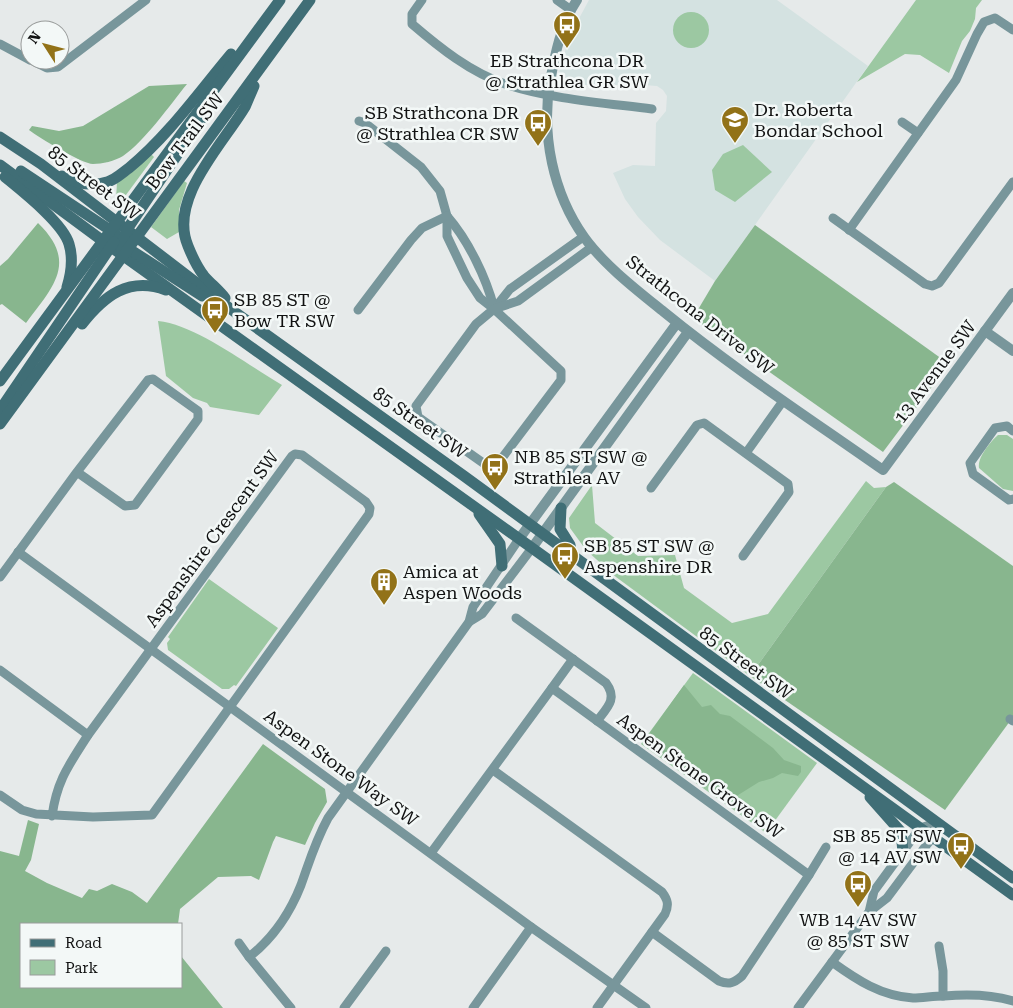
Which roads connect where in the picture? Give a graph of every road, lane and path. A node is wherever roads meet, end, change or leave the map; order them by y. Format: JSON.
{"nodes":[{"id":1,"x":146,"y":0,"type":"edge"},
{"id":2,"x":279,"y":0,"type":"edge"},
{"id":3,"x":310,"y":0,"type":"edge"},
{"id":4,"x":422,"y":0,"type":"edge"},
{"id":5,"x":557,"y":0,"type":"edge"},
{"id":6,"x":577,"y":0,"type":"edge"},
{"id":7,"x":571,"y":10,"type":"junction"},
{"id":8,"x":1013,"y":30,"type":"edge"},
{"id":9,"x":0,"y":44,"type":"edge"},
{"id":10,"x":20,"y":55,"type":"edge"},
{"id":11,"x":70,"y":58,"type":"edge"},
{"id":12,"x":261,"y":68,"type":"junction"},
{"id":13,"x":548,"y":94,"type":"junction"},
{"id":14,"x":652,"y":109,"type":"dead end"},
{"id":15,"x":359,"y":121,"type":"dead end"},
{"id":16,"x":902,"y":122,"type":"dead end"},
{"id":17,"x":918,"y":134,"type":"junction"},
{"id":18,"x":0,"y":137,"type":"edge"},
{"id":19,"x":0,"y":163,"type":"edge"},
{"id":20,"x":41,"y":164,"type":"junction"},
{"id":21,"x":0,"y":173,"type":"edge"},
{"id":22,"x":1013,"y":182,"type":"edge"},
{"id":23,"x":447,"y":216,"type":"junction"},
{"id":24,"x":833,"y":218,"type":"dead end"},
{"id":25,"x":849,"y":230,"type":"junction"},
{"id":26,"x":584,"y":237,"type":"junction"},
{"id":27,"x":119,"y":239,"type":"junction"},
{"id":28,"x":592,"y":247,"type":"junction"},
{"id":29,"x":65,"y":293,"type":"junction"},
{"id":30,"x":175,"y":293,"type":"junction"},
{"id":31,"x":1013,"y":293,"type":"edge"},
{"id":32,"x":494,"y":309,"type":"junction"},
{"id":33,"x":358,"y":310,"type":"dead end"},
{"id":34,"x":236,"y":313,"type":"junction"},
{"id":35,"x":677,"y":323,"type":"junction"},
{"id":36,"x":985,"y":331,"type":"junction"},
{"id":37,"x":688,"y":332,"type":"junction"},
{"id":38,"x":1013,"y":351,"type":"edge"},
{"id":39,"x":299,"y":358,"type":"junction"},
{"id":40,"x":0,"y":381,"type":"edge"},
{"id":41,"x":783,"y":401,"type":"junction"},
{"id":42,"x":0,"y":410,"type":"edge"},
{"id":43,"x":0,"y":424,"type":"edge"},
{"id":44,"x":1013,"y":431,"type":"edge"},
{"id":45,"x":0,"y":432,"type":"edge"},
{"id":46,"x":746,"y":453,"type":"junction"},
{"id":47,"x":883,"y":470,"type":"joint"},
{"id":48,"x":76,"y":472,"type":"junction"},
{"id":49,"x":652,"y":488,"type":"dead end"},
{"id":50,"x":1013,"y":499,"type":"edge"},
{"id":51,"x":474,"y":506,"type":"junction"},
{"id":52,"x":561,"y":508,"type":"junction"},
{"id":53,"x":529,"y":525,"type":"junction"},
{"id":54,"x":542,"y":534,"type":"junction"},
{"id":55,"x":519,"y":539,"type":"junction"},
{"id":56,"x":532,"y":548,"type":"junction"},
{"id":57,"x":18,"y":552,"type":"junction"},
{"id":58,"x":572,"y":556,"type":"junction"},
{"id":59,"x":743,"y":556,"type":"dead end"},
{"id":60,"x":502,"y":566,"type":"junction"},
{"id":61,"x":0,"y":577,"type":"edge"},
{"id":62,"x":516,"y":618,"type":"dead end"},
{"id":63,"x":469,"y":622,"type":"junction"},
{"id":64,"x":151,"y":650,"type":"junction"},
{"id":65,"x":573,"y":659,"type":"junction"},
{"id":66,"x":0,"y":670,"type":"edge"},
{"id":67,"x":552,"y":688,"type":"junction"},
{"id":68,"x":229,"y":706,"type":"junction"},
{"id":69,"x":597,"y":721,"type":"junction"},
{"id":70,"x":88,"y":736,"type":"junction"},
{"id":71,"x":493,"y":770,"type":"junction"},
{"id":72,"x":863,"y":788,"type":"junction"},
{"id":73,"x":346,"y":792,"type":"junction"},
{"id":74,"x":0,"y":795,"type":"edge"},
{"id":75,"x":52,"y":816,"type":"junction"},
{"id":76,"x":936,"y":823,"type":"junction"},
{"id":77,"x":920,"y":828,"type":"junction"},
{"id":78,"x":933,"y":837,"type":"junction"},
{"id":79,"x":826,"y":847,"type":"dead end"},
{"id":80,"x":903,"y":852,"type":"junction"},
{"id":81,"x":431,"y":853,"type":"junction"},
{"id":82,"x":809,"y":875,"type":"junction"},
{"id":83,"x":1013,"y":878,"type":"edge"},
{"id":84,"x":1013,"y":895,"type":"edge"},
{"id":85,"x":869,"y":912,"type":"junction"},
{"id":86,"x":531,"y":927,"type":"junction"},
{"id":87,"x":652,"y":932,"type":"junction"},
{"id":88,"x":239,"y":943,"type":"dead end"},
{"id":89,"x":939,"y":946,"type":"dead end"},
{"id":90,"x":386,"y":950,"type":"dead end"},
{"id":91,"x":249,"y":957,"type":"junction"},
{"id":92,"x":832,"y":962,"type":"junction"},
{"id":93,"x":614,"y":985,"type":"junction"},
{"id":94,"x":943,"y":996,"type":"junction"},
{"id":95,"x":1013,"y":1001,"type":"edge"},
{"id":96,"x":290,"y":1008,"type":"edge"},
{"id":97,"x":344,"y":1008,"type":"edge"},
{"id":98,"x":473,"y":1008,"type":"edge"},
{"id":99,"x":597,"y":1008,"type":"edge"},
{"id":100,"x":646,"y":1008,"type":"edge"},
{"id":101,"x":798,"y":1008,"type":"edge"}],
"edges":[{"from":1,"to":11,"type":"street"},
{"from":2,"to":20,"type":"main road"},
{"from":2,"to":27,"type":"main road"},
{"from":3,"to":12,"type":"main road","name":"Bow Trail SW"},
{"from":4,"to":13,"type":"street"},
{"from":5,"to":7,"type":"street"},
{"from":6,"to":7,"type":"street","name":"Strathcona Drive SW"},
{"from":7,"to":13,"type":"street","name":"Strathcona Drive SW"},
{"from":8,"to":17,"type":"street"},
{"from":9,"to":10,"type":"street"},
{"from":12,"to":27,"type":"main road","name":"Bow Trail SW"},
{"from":12,"to":34,"type":"main road"},
{"from":13,"to":14,"type":"street"},
{"from":13,"to":26,"type":"street","name":"Strathcona Drive SW"},
{"from":15,"to":23,"type":"street"},
{"from":16,"to":17,"type":"street"},
{"from":17,"to":25,"type":"street"},
{"from":18,"to":20,"type":"main road","name":"85 Street SW"},
{"from":19,"to":27,"type":"main road","name":"85 Street SW"},
{"from":20,"to":27,"type":"main road","name":"85 Street SW"},
{"from":21,"to":29,"type":"main road"},
{"from":22,"to":25,"type":"street"},
{"from":23,"to":32,"type":"street"},
{"from":23,"to":32,"type":"street"},
{"from":23,"to":33,"type":"street"},
{"from":24,"to":25,"type":"street"},
{"from":26,"to":28,"type":"street","name":"Strathcona Drive SW"},
{"from":26,"to":32,"type":"street"},
{"from":27,"to":29,"type":"main road","name":"Bow Trail SW"},
{"from":27,"to":30,"type":"main road","name":"85 Street SW"},
{"from":27,"to":34,"type":"main road","name":"85 Street SW"},
{"from":27,"to":39,"type":"main road"},
{"from":27,"to":42,"type":"main road"},
{"from":27,"to":43,"type":"main road","name":"Bow Trail SW"},
{"from":28,"to":32,"type":"street"},
{"from":28,"to":35,"type":"street","name":"Strathcona Drive SW"},
{"from":29,"to":40,"type":"main road","name":"Bow Trail SW"},
{"from":30,"to":45,"type":"main road"},
{"from":30,"to":51,"type":"main road","name":"85 Street SW"},
{"from":31,"to":36,"type":"street","name":"13 Avenue SW"},
{"from":32,"to":32,"type":"street"},
{"from":34,"to":39,"type":"main road","name":"85 Street SW"},
{"from":35,"to":37,"type":"street","name":"Strathcona Drive SW"},
{"from":35,"to":53,"type":"street"},
{"from":36,"to":38,"type":"street"},
{"from":36,"to":47,"type":"street","name":"13 Avenue SW"},
{"from":37,"to":41,"type":"street","name":"Strathcona Drive SW"},
{"from":37,"to":52,"type":"street"},
{"from":39,"to":53,"type":"main road","name":"85 Street SW"},
{"from":41,"to":46,"type":"street"},
{"from":41,"to":47,"type":"street","name":"Strathcona Drive SW"},
{"from":44,"to":50,"type":"street"},
{"from":46,"to":49,"type":"street"},
{"from":46,"to":59,"type":"street"},
{"from":48,"to":48,"type":"street"},
{"from":48,"to":57,"type":"street"},
{"from":51,"to":55,"type":"main road","name":"85 Street SW"},
{"from":51,"to":60,"type":"main road"},
{"from":52,"to":54,"type":"street"},
{"from":52,"to":58,"type":"main road"},
{"from":53,"to":54,"type":"main road","name":"85 Street SW"},
{"from":53,"to":55,"type":"street"},
{"from":54,"to":56,"type":"street"},
{"from":54,"to":58,"type":"main road","name":"85 Street SW"},
{"from":55,"to":56,"type":"main road","name":"85 Street SW"},
{"from":55,"to":60,"type":"street"},
{"from":56,"to":63,"type":"street"},
{"from":56,"to":72,"type":"main road","name":"85 Street SW"},
{"from":57,"to":61,"type":"street"},
{"from":57,"to":64,"type":"street","name":"Aspen Stone Way SW"},
{"from":58,"to":76,"type":"main road","name":"85 Street SW"},
{"from":60,"to":63,"type":"street"},
{"from":62,"to":65,"type":"street"},
{"from":63,"to":73,"type":"street"},
{"from":64,"to":68,"type":"street","name":"Aspen Stone Way SW"},
{"from":64,"to":68,"type":"street","name":"Aspenshire Crescent SW"},
{"from":64,"to":70,"type":"street"},
{"from":65,"to":67,"type":"street"},
{"from":65,"to":69,"type":"street"},
{"from":66,"to":70,"type":"street"},
{"from":67,"to":69,"type":"street","name":"Aspen Stone Grove SW"},
{"from":67,"to":71,"type":"street"},
{"from":68,"to":73,"type":"street","name":"Aspen Stone Way SW"},
{"from":68,"to":75,"type":"street"},
{"from":69,"to":82,"type":"street","name":"Aspen Stone Grove SW"},
{"from":70,"to":75,"type":"street"},
{"from":71,"to":81,"type":"street"},
{"from":71,"to":87,"type":"street"},
{"from":72,"to":77,"type":"main road","name":"85 Street SW"},
{"from":72,"to":80,"type":"main road"},
{"from":73,"to":81,"type":"street","name":"Aspen Stone Way SW"},
{"from":73,"to":91,"type":"street"},
{"from":74,"to":75,"type":"street"},
{"from":76,"to":77,"type":"street"},
{"from":76,"to":78,"type":"street"},
{"from":76,"to":83,"type":"main road","name":"85 Street SW"},
{"from":77,"to":78,"type":"main road","name":"85 Street SW"},
{"from":77,"to":80,"type":"street"},
{"from":78,"to":84,"type":"main road","name":"85 Street SW"},
{"from":78,"to":85,"type":"street"},
{"from":79,"to":82,"type":"street"},
{"from":80,"to":85,"type":"street"},
{"from":81,"to":86,"type":"street","name":"Aspen Stone Way SW"},
{"from":82,"to":87,"type":"street"},
{"from":85,"to":92,"type":"street"},
{"from":86,"to":93,"type":"street","name":"Aspen Stone Way SW"},
{"from":86,"to":98,"type":"street"},
{"from":87,"to":93,"type":"street"},
{"from":88,"to":91,"type":"street"},
{"from":89,"to":94,"type":"street"},
{"from":90,"to":97,"type":"street"},
{"from":91,"to":96,"type":"street"},
{"from":92,"to":94,"type":"street"},
{"from":92,"to":101,"type":"street"},
{"from":93,"to":99,"type":"street"},
{"from":93,"to":100,"type":"street","name":"Aspen Stone Way SW"},
{"from":94,"to":95,"type":"street"}]}
